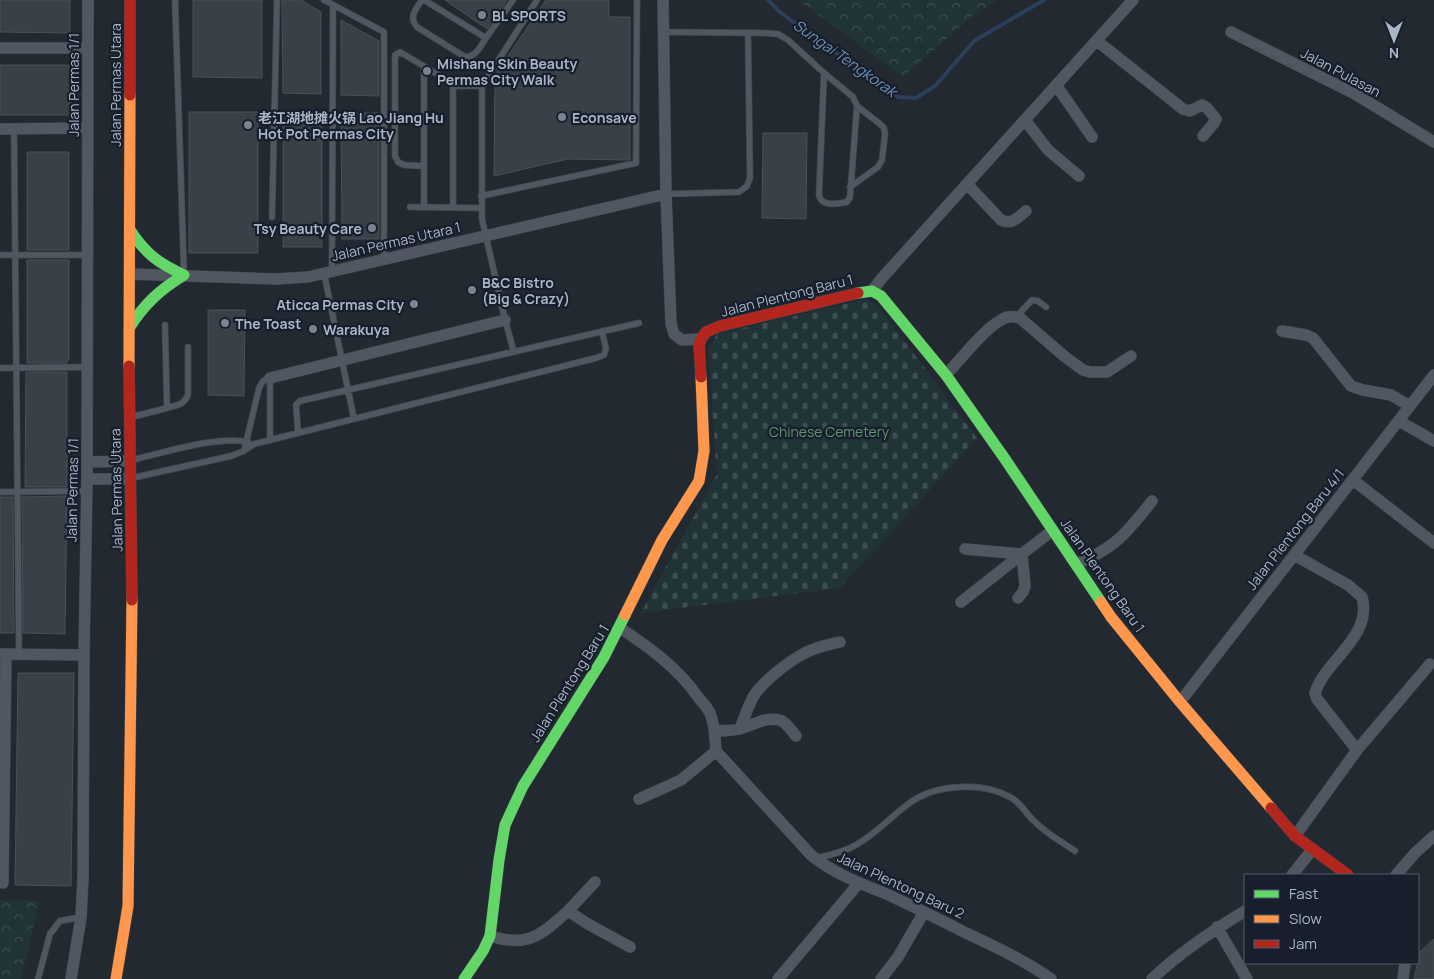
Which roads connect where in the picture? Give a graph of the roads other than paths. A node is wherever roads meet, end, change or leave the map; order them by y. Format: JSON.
{"nodes":[{"id":1,"x":88,"y":0,"type":"edge"},
{"id":2,"x":130,"y":0,"type":"edge"},
{"id":3,"x":175,"y":0,"type":"edge"},
{"id":4,"x":277,"y":0,"type":"edge"},
{"id":5,"x":324,"y":0,"type":"edge"},
{"id":6,"x":423,"y":0,"type":"edge"},
{"id":7,"x":514,"y":0,"type":"edge"},
{"id":8,"x":537,"y":0,"type":"edge"},
{"id":9,"x":636,"y":0,"type":"edge"},
{"id":10,"x":663,"y":0,"type":"edge"},
{"id":11,"x":1133,"y":0,"type":"edge"},
{"id":12,"x":333,"y":5,"type":"junction"},
{"id":13,"x":664,"y":32,"type":"junction"},
{"id":14,"x":1231,"y":32,"type":"dead end"},
{"id":15,"x":748,"y":33,"type":"junction"},
{"id":16,"x":486,"y":38,"type":"junction"},
{"id":17,"x":1097,"y":41,"type":"junction"},
{"id":18,"x":0,"y":48,"type":"edge"},
{"id":19,"x":88,"y":48,"type":"junction"},
{"id":20,"x":424,"y":66,"type":"junction"},
{"id":21,"x":824,"y":73,"type":"junction"},
{"id":22,"x":454,"y":84,"type":"junction"},
{"id":23,"x":482,"y":86,"type":"junction"},
{"id":24,"x":1056,"y":86,"type":"junction"},
{"id":25,"x":857,"y":106,"type":"junction"},
{"id":26,"x":1025,"y":120,"type":"junction"},
{"id":27,"x":88,"y":128,"type":"junction"},
{"id":28,"x":0,"y":129,"type":"edge"},
{"id":29,"x":14,"y":129,"type":"junction"},
{"id":30,"x":1203,"y":136,"type":"dead end"},
{"id":31,"x":1092,"y":137,"type":"dead end"},
{"id":32,"x":1434,"y":142,"type":"edge"},
{"id":33,"x":424,"y":166,"type":"junction"},
{"id":34,"x":1078,"y":176,"type":"dead end"},
{"id":35,"x":967,"y":184,"type":"junction"},
{"id":36,"x":850,"y":187,"type":"junction"},
{"id":37,"x":666,"y":194,"type":"junction"},
{"id":38,"x":481,"y":196,"type":"junction"},
{"id":39,"x":410,"y":207,"type":"dead end"},
{"id":40,"x":424,"y":207,"type":"junction"},
{"id":41,"x":453,"y":207,"type":"junction"},
{"id":42,"x":481,"y":208,"type":"junction"},
{"id":43,"x":1026,"y":211,"type":"dead end"},
{"id":44,"x":272,"y":217,"type":"dead end"},
{"id":45,"x":130,"y":230,"type":"junction"},
{"id":46,"x":485,"y":236,"type":"junction"},
{"id":47,"x":0,"y":255,"type":"edge"},
{"id":48,"x":15,"y":255,"type":"junction"},
{"id":49,"x":88,"y":255,"type":"junction"},
{"id":50,"x":384,"y":260,"type":"junction"},
{"id":51,"x":328,"y":272,"type":"junction"},
{"id":52,"x":129,"y":274,"type":"junction"},
{"id":53,"x":184,"y":275,"type":"junction"},
{"id":54,"x":872,"y":291,"type":"junction"},
{"id":55,"x":1046,"y":307,"type":"dead end"},
{"id":56,"x":1016,"y":317,"type":"junction"},
{"id":57,"x":505,"y":320,"type":"junction"},
{"id":58,"x":639,"y":323,"type":"dead end"},
{"id":59,"x":165,"y":325,"type":"dead end"},
{"id":60,"x":129,"y":328,"type":"junction"},
{"id":61,"x":602,"y":331,"type":"junction"},
{"id":62,"x":1282,"y":331,"type":"dead end"},
{"id":63,"x":701,"y":339,"type":"junction"},
{"id":64,"x":188,"y":347,"type":"dead end"},
{"id":65,"x":514,"y":352,"type":"junction"},
{"id":66,"x":1131,"y":356,"type":"dead end"},
{"id":67,"x":342,"y":360,"type":"junction"},
{"id":68,"x":87,"y":367,"type":"junction"},
{"id":69,"x":0,"y":368,"type":"edge"},
{"id":70,"x":16,"y":368,"type":"junction"},
{"id":71,"x":946,"y":375,"type":"junction"},
{"id":72,"x":1434,"y":375,"type":"edge"},
{"id":73,"x":270,"y":378,"type":"junction"},
{"id":74,"x":348,"y":390,"type":"junction"},
{"id":75,"x":1410,"y":406,"type":"junction"},
{"id":76,"x":167,"y":408,"type":"junction"},
{"id":77,"x":130,"y":418,"type":"junction"},
{"id":78,"x":354,"y":419,"type":"junction"},
{"id":79,"x":1399,"y":421,"type":"junction"},
{"id":80,"x":298,"y":433,"type":"junction"},
{"id":81,"x":270,"y":440,"type":"junction"},
{"id":82,"x":246,"y":441,"type":"junction"},
{"id":83,"x":1434,"y":441,"type":"edge"},
{"id":84,"x":254,"y":444,"type":"junction"},
{"id":85,"x":244,"y":451,"type":"junction"},
{"id":86,"x":130,"y":461,"type":"junction"},
{"id":87,"x":87,"y":462,"type":"junction"},
{"id":88,"x":87,"y":479,"type":"junction"},
{"id":89,"x":130,"y":479,"type":"junction"},
{"id":90,"x":1353,"y":480,"type":"junction"},
{"id":91,"x":87,"y":491,"type":"junction"},
{"id":92,"x":0,"y":492,"type":"edge"},
{"id":93,"x":17,"y":492,"type":"junction"},
{"id":94,"x":1152,"y":501,"type":"dead end"},
{"id":95,"x":1053,"y":530,"type":"junction"},
{"id":96,"x":1434,"y":543,"type":"edge"},
{"id":97,"x":965,"y":549,"type":"dead end"},
{"id":98,"x":1022,"y":554,"type":"junction"},
{"id":99,"x":1294,"y":555,"type":"junction"},
{"id":100,"x":1076,"y":564,"type":"junction"},
{"id":101,"x":1018,"y":598,"type":"dead end"},
{"id":102,"x":961,"y":602,"type":"dead end"},
{"id":103,"x":620,"y":628,"type":"junction"},
{"id":104,"x":840,"y":642,"type":"dead end"},
{"id":105,"x":3,"y":654,"type":"edge"},
{"id":106,"x":19,"y":655,"type":"junction"},
{"id":107,"x":84,"y":655,"type":"junction"},
{"id":108,"x":1430,"y":664,"type":"dead end"},
{"id":109,"x":1180,"y":702,"type":"junction"},
{"id":110,"x":740,"y":729,"type":"junction"},
{"id":111,"x":715,"y":730,"type":"junction"},
{"id":112,"x":796,"y":736,"type":"dead end"},
{"id":113,"x":1357,"y":750,"type":"junction"},
{"id":114,"x":716,"y":751,"type":"junction"},
{"id":115,"x":639,"y":800,"type":"dead end"},
{"id":116,"x":1295,"y":836,"type":"junction"},
{"id":117,"x":1434,"y":836,"type":"edge"},
{"id":118,"x":1312,"y":850,"type":"junction"},
{"id":119,"x":1075,"y":851,"type":"dead end"},
{"id":120,"x":815,"y":858,"type":"junction"},
{"id":121,"x":1293,"y":874,"type":"edge"},
{"id":122,"x":1347,"y":874,"type":"edge"},
{"id":123,"x":1397,"y":874,"type":"edge"},
{"id":124,"x":595,"y":882,"type":"dead end"},
{"id":125,"x":3,"y":883,"type":"dead end"},
{"id":126,"x":859,"y":883,"type":"junction"},
{"id":127,"x":568,"y":911,"type":"junction"},
{"id":128,"x":924,"y":912,"type":"junction"},
{"id":129,"x":1244,"y":912,"type":"edge"},
{"id":130,"x":80,"y":917,"type":"junction"},
{"id":131,"x":1217,"y":927,"type":"junction"},
{"id":132,"x":490,"y":936,"type":"junction"},
{"id":133,"x":630,"y":947,"type":"dead end"},
{"id":134,"x":1405,"y":964,"type":"edge"},
{"id":135,"x":38,"y":979,"type":"edge"},
{"id":136,"x":71,"y":979,"type":"edge"},
{"id":137,"x":116,"y":979,"type":"edge"},
{"id":138,"x":464,"y":979,"type":"edge"},
{"id":139,"x":778,"y":979,"type":"edge"},
{"id":140,"x":881,"y":979,"type":"edge"},
{"id":141,"x":1051,"y":979,"type":"edge"},
{"id":142,"x":1152,"y":979,"type":"edge"},
{"id":143,"x":1247,"y":979,"type":"edge"},
{"id":144,"x":1403,"y":979,"type":"edge"}],
"edges":[{"from":1,"to":19,"type":"street","name":"Jalan Permas 1/1"},
{"from":2,"to":45,"type":"street","name":"Jalan Permas Utara"},
{"from":3,"to":53,"type":"lane"},
{"from":4,"to":44,"type":"lane"},
{"from":5,"to":12,"type":"lane"},
{"from":6,"to":16,"type":"lane"},
{"from":6,"to":16,"type":"lane"},
{"from":7,"to":16,"type":"lane"},
{"from":8,"to":23,"type":"lane"},
{"from":9,"to":38,"type":"lane"},
{"from":10,"to":13,"type":"street"},
{"from":11,"to":17,"type":"street"},
{"from":12,"to":50,"type":"lane"},
{"from":12,"to":51,"type":"lane"},
{"from":13,"to":15,"type":"lane"},
{"from":13,"to":37,"type":"street"},
{"from":14,"to":32,"type":"street","name":"Jalan Pulasan"},
{"from":15,"to":21,"type":"lane"},
{"from":15,"to":37,"type":"lane"},
{"from":17,"to":24,"type":"street"},
{"from":17,"to":30,"type":"street"},
{"from":18,"to":19,"type":"street"},
{"from":19,"to":27,"type":"street","name":"Jalan Permas 1/1"},
{"from":20,"to":22,"type":"lane"},
{"from":20,"to":33,"type":"lane"},
{"from":20,"to":33,"type":"lane"},
{"from":21,"to":25,"type":"lane"},
{"from":21,"to":36,"type":"lane"},
{"from":22,"to":23,"type":"lane"},
{"from":22,"to":41,"type":"lane"},
{"from":23,"to":38,"type":"lane"},
{"from":24,"to":26,"type":"street"},
{"from":24,"to":31,"type":"street"},
{"from":25,"to":36,"type":"lane"},
{"from":25,"to":36,"type":"lane"},
{"from":26,"to":34,"type":"street"},
{"from":26,"to":35,"type":"street"},
{"from":27,"to":29,"type":"street"},
{"from":27,"to":49,"type":"street","name":"Jalan Permas 1/1"},
{"from":28,"to":29,"type":"street"},
{"from":29,"to":48,"type":"lane"},
{"from":33,"to":40,"type":"lane"},
{"from":35,"to":43,"type":"street"},
{"from":35,"to":54,"type":"street"},
{"from":37,"to":46,"type":"street","name":"Jalan Permas Utara 1"},
{"from":37,"to":63,"type":"street"},
{"from":38,"to":42,"type":"lane"},
{"from":39,"to":40,"type":"lane"},
{"from":40,"to":41,"type":"lane"},
{"from":41,"to":42,"type":"lane"},
{"from":42,"to":46,"type":"lane"},
{"from":45,"to":52,"type":"street","name":"Jalan Permas Utara"},
{"from":45,"to":53,"type":"street"},
{"from":46,"to":50,"type":"street","name":"Jalan Permas Utara 1"},
{"from":46,"to":57,"type":"lane"},
{"from":47,"to":48,"type":"lane"},
{"from":48,"to":49,"type":"lane"},
{"from":48,"to":70,"type":"lane"},
{"from":49,"to":68,"type":"street","name":"Jalan Permas 1/1"},
{"from":50,"to":51,"type":"street","name":"Jalan Permas Utara 1"},
{"from":51,"to":53,"type":"street","name":"Jalan Permas Utara 1"},
{"from":51,"to":67,"type":"lane"},
{"from":52,"to":53,"type":"street","name":"Jalan Permas Utara 1"},
{"from":52,"to":60,"type":"street","name":"Jalan Permas Utara"},
{"from":53,"to":60,"type":"street"},
{"from":54,"to":63,"type":"street","name":"Jalan Plentong Baru 1"},
{"from":54,"to":71,"type":"street","name":"Jalan Plentong Baru 1"},
{"from":55,"to":56,"type":"lane"},
{"from":56,"to":66,"type":"street"},
{"from":56,"to":71,"type":"street"},
{"from":57,"to":65,"type":"lane"},
{"from":57,"to":67,"type":"street"},
{"from":58,"to":61,"type":"lane"},
{"from":59,"to":76,"type":"lane"},
{"from":60,"to":77,"type":"street","name":"Jalan Permas Utara"},
{"from":61,"to":65,"type":"lane"},
{"from":61,"to":78,"type":"lane"},
{"from":62,"to":75,"type":"street"},
{"from":63,"to":103,"type":"street","name":"Jalan Plentong Baru 1"},
{"from":64,"to":76,"type":"lane"},
{"from":65,"to":74,"type":"lane"},
{"from":67,"to":73,"type":"street"},
{"from":67,"to":74,"type":"lane"},
{"from":68,"to":70,"type":"lane"},
{"from":68,"to":87,"type":"street","name":"Jalan Permas 1/1"},
{"from":69,"to":70,"type":"lane"},
{"from":70,"to":93,"type":"lane"},
{"from":71,"to":95,"type":"street","name":"Jalan Plentong Baru 1"},
{"from":72,"to":75,"type":"street","name":"Jalan Plentong Baru 4/1"},
{"from":73,"to":81,"type":"lane"},
{"from":73,"to":82,"type":"lane"},
{"from":74,"to":78,"type":"lane"},
{"from":74,"to":80,"type":"lane"},
{"from":75,"to":79,"type":"street","name":"Jalan Plentong Baru 4/1"},
{"from":76,"to":77,"type":"lane"},
{"from":77,"to":86,"type":"street","name":"Jalan Permas Utara"},
{"from":78,"to":80,"type":"lane"},
{"from":79,"to":83,"type":"street"},
{"from":79,"to":90,"type":"street","name":"Jalan Plentong Baru 4/1"},
{"from":80,"to":81,"type":"lane"},
{"from":81,"to":84,"type":"lane"},
{"from":82,"to":84,"type":"lane"},
{"from":82,"to":85,"type":"lane"},
{"from":82,"to":86,"type":"lane"},
{"from":84,"to":85,"type":"lane"},
{"from":85,"to":89,"type":"lane"},
{"from":86,"to":87,"type":"street"},
{"from":86,"to":89,"type":"street","name":"Jalan Permas Utara"},
{"from":87,"to":88,"type":"street","name":"Jalan Permas 1/1"},
{"from":88,"to":89,"type":"street"},
{"from":88,"to":91,"type":"street","name":"Jalan Permas 1/1"},
{"from":89,"to":137,"type":"street","name":"Jalan Permas Utara"},
{"from":90,"to":96,"type":"street"},
{"from":90,"to":99,"type":"street","name":"Jalan Plentong Baru 4/1"},
{"from":91,"to":93,"type":"lane"},
{"from":91,"to":107,"type":"street","name":"Jalan Permas 1/1"},
{"from":92,"to":93,"type":"lane"},
{"from":93,"to":106,"type":"lane"},
{"from":94,"to":100,"type":"street"},
{"from":95,"to":98,"type":"street"},
{"from":95,"to":100,"type":"street","name":"Jalan Plentong Baru 1"},
{"from":97,"to":98,"type":"street"},
{"from":98,"to":101,"type":"street"},
{"from":98,"to":102,"type":"street"},
{"from":99,"to":109,"type":"street","name":"Jalan Plentong Baru 4/1"},
{"from":99,"to":113,"type":"street"},
{"from":100,"to":109,"type":"street","name":"Jalan Plentong Baru 1"},
{"from":103,"to":111,"type":"street"},
{"from":103,"to":132,"type":"street","name":"Jalan Plentong Baru 1"},
{"from":104,"to":110,"type":"street"},
{"from":105,"to":106,"type":"street"},
{"from":105,"to":125,"type":"street"},
{"from":106,"to":107,"type":"street"},
{"from":107,"to":130,"type":"street","name":"Jalan Permas 1/1"},
{"from":108,"to":113,"type":"street"},
{"from":109,"to":116,"type":"street","name":"Jalan Plentong Baru 1"},
{"from":110,"to":111,"type":"street"},
{"from":110,"to":112,"type":"street"},
{"from":111,"to":114,"type":"street"},
{"from":113,"to":116,"type":"street"},
{"from":114,"to":115,"type":"street"},
{"from":114,"to":120,"type":"street","name":"Jalan Plentong Baru 2"},
{"from":116,"to":118,"type":"street","name":"Jalan Plentong Baru 1"},
{"from":117,"to":123,"type":"street"},
{"from":118,"to":121,"type":"street"},
{"from":118,"to":122,"type":"street","name":"Jalan Plentong Baru 1"},
{"from":119,"to":120,"type":"lane"},
{"from":120,"to":126,"type":"street","name":"Jalan Plentong Baru 2"},
{"from":124,"to":127,"type":"street"},
{"from":126,"to":128,"type":"street","name":"Jalan Plentong Baru 2"},
{"from":126,"to":139,"type":"street"},
{"from":127,"to":132,"type":"street"},
{"from":127,"to":133,"type":"street"},
{"from":128,"to":140,"type":"street"},
{"from":128,"to":141,"type":"street","name":"Jalan Plentong Baru 2"},
{"from":129,"to":131,"type":"street"},
{"from":130,"to":135,"type":"lane"},
{"from":130,"to":136,"type":"street","name":"Jalan Permas 1/1"},
{"from":131,"to":142,"type":"street"},
{"from":131,"to":143,"type":"street"},
{"from":132,"to":138,"type":"street","name":"Jalan Plentong Baru 1"},
{"from":134,"to":144,"type":"street"}]}
